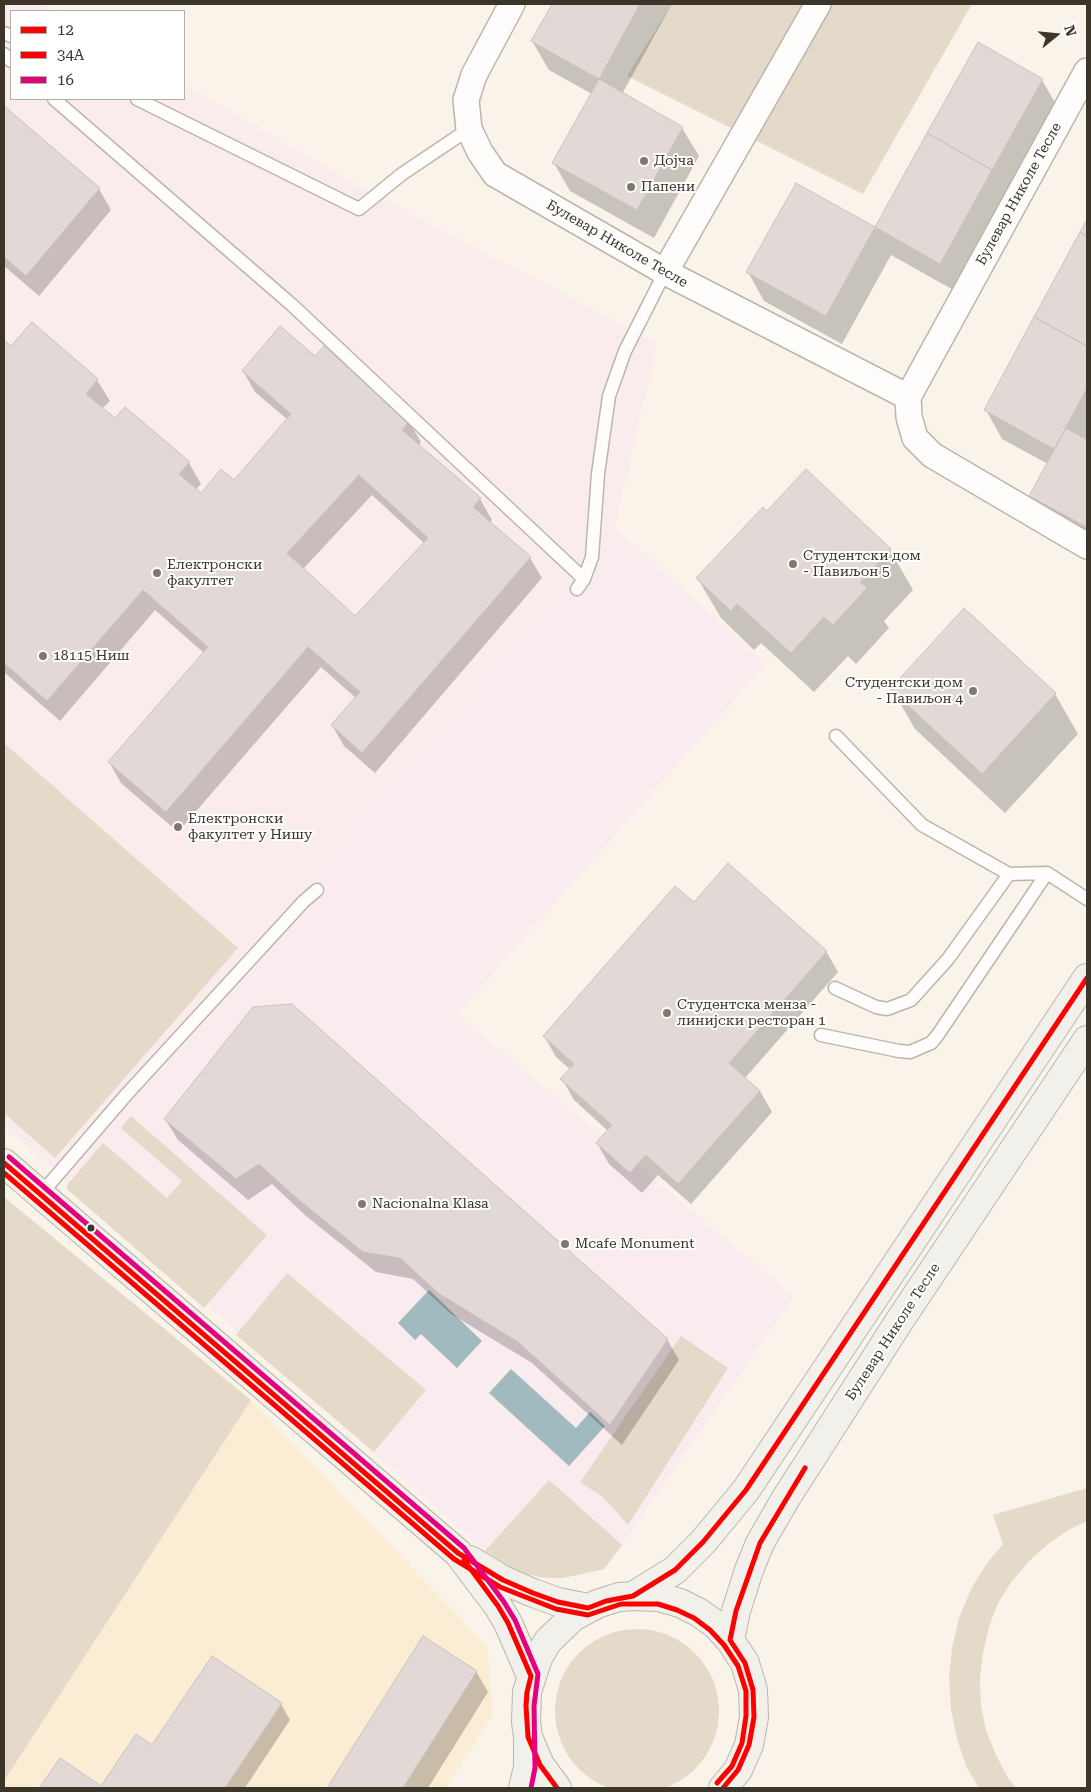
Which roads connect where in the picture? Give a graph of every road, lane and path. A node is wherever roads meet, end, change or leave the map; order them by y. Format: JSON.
{"nodes":[{"id":1,"x":512,"y":4,"type":"edge"},
{"id":2,"x":818,"y":4,"type":"edge"},
{"id":3,"x":1087,"y":71,"type":"edge"},
{"id":4,"x":55,"y":100,"type":"edge"},
{"id":5,"x":139,"y":100,"type":"edge"},
{"id":6,"x":469,"y":129,"type":"junction"},
{"id":7,"x":665,"y":272,"type":"junction"},
{"id":8,"x":908,"y":397,"type":"junction"},
{"id":9,"x":1087,"y":546,"type":"edge"},
{"id":10,"x":836,"y":736,"type":"dead end"},
{"id":11,"x":1047,"y":873,"type":"junction"},
{"id":12,"x":1009,"y":874,"type":"junction"},
{"id":13,"x":317,"y":890,"type":"dead end"},
{"id":14,"x":1087,"y":899,"type":"edge"},
{"id":15,"x":1087,"y":978,"type":"edge"},
{"id":16,"x":835,"y":988,"type":"dead end"},
{"id":17,"x":821,"y":1035,"type":"dead end"},
{"id":18,"x":1087,"y":1040,"type":"edge"},
{"id":19,"x":4,"y":1164,"type":"edge"},
{"id":20,"x":40,"y":1195,"type":"junction"},
{"id":21,"x":458,"y":1553,"type":"junction"},
{"id":22,"x":633,"y":1596,"type":"junction"},
{"id":23,"x":588,"y":1608,"type":"junction"},
{"id":24,"x":730,"y":1640,"type":"junction"},
{"id":25,"x":531,"y":1676,"type":"junction"},
{"id":26,"x":528,"y":1737,"type":"junction"},
{"id":27,"x":523,"y":1788,"type":"edge"},
{"id":28,"x":557,"y":1788,"type":"edge"},
{"id":29,"x":723,"y":1788,"type":"edge"}],
"edges":[{"from":1,"to":6,"type":"street","name":"Булевар Николе Тесле"},
{"from":2,"to":7,"type":"street"},
{"from":3,"to":8,"type":"street","name":"Булевар Николе Тесле"},
{"from":4,"to":7,"type":"lane"},
{"from":5,"to":6,"type":"lane"},
{"from":6,"to":7,"type":"street","name":"Булевар Николе Тесле"},
{"from":7,"to":8,"type":"street","name":"Булевар Николе Тесле"},
{"from":8,"to":9,"type":"street"},
{"from":10,"to":12,"type":"lane"},
{"from":11,"to":12,"type":"lane"},
{"from":11,"to":14,"type":"lane"},
{"from":11,"to":17,"type":"lane"},
{"from":12,"to":16,"type":"lane"},
{"from":13,"to":20,"type":"lane"},
{"from":15,"to":22,"type":"main road"},
{"from":18,"to":24,"type":"main road","name":"Булевар Николе Тесле"},
{"from":19,"to":20,"type":"main road"},
{"from":20,"to":21,"type":"main road"},
{"from":21,"to":23,"type":"main road"},
{"from":21,"to":25,"type":"main road"},
{"from":22,"to":23,"type":"main road"},
{"from":22,"to":24,"type":"main road"},
{"from":23,"to":25,"type":"main road"},
{"from":24,"to":29,"type":"main road"},
{"from":25,"to":26,"type":"main road"},
{"from":26,"to":27,"type":"main road"},
{"from":26,"to":28,"type":"main road"}]}
